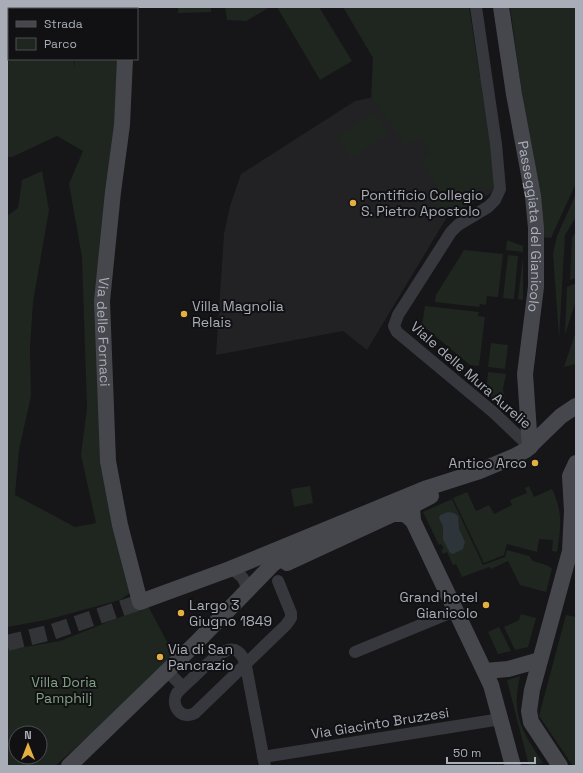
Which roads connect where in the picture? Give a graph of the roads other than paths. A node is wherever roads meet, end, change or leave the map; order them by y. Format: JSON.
{"nodes":[{"id":1,"x":476,"y":7,"type":"edge"},
{"id":2,"x":501,"y":7,"type":"edge"},
{"id":3,"x":125,"y":60,"type":"edge"},
{"id":4,"x":576,"y":406,"type":"edge"},
{"id":5,"x":530,"y":447,"type":"junction"},
{"id":6,"x":576,"y":463,"type":"edge"},
{"id":7,"x":477,"y":472,"type":"junction"},
{"id":8,"x":378,"y":509,"type":"junction"},
{"id":9,"x":413,"y":521,"type":"junction"},
{"id":10,"x":230,"y":569,"type":"junction"},
{"id":11,"x":275,"y":574,"type":"junction"},
{"id":12,"x":246,"y":594,"type":"junction"},
{"id":13,"x":456,"y":610,"type":"junction"},
{"id":14,"x":355,"y":652,"type":"dead end"},
{"id":15,"x":540,"y":660,"type":"junction"},
{"id":16,"x":246,"y":666,"type":"junction"},
{"id":17,"x":167,"y":671,"type":"junction"},
{"id":18,"x":486,"y":671,"type":"junction"},
{"id":19,"x":183,"y":687,"type":"junction"},
{"id":20,"x":501,"y":718,"type":"junction"},
{"id":21,"x":264,"y":761,"type":"edge"},
{"id":22,"x":69,"y":766,"type":"edge"},
{"id":23,"x":513,"y":766,"type":"edge"},
{"id":24,"x":560,"y":766,"type":"edge"}],
"edges":[{"from":1,"to":5,"type":"street","name":"Viale delle Mura Aurelie"},
{"from":2,"to":5,"type":"street","name":"Passeggiata del Gianicolo"},
{"from":3,"to":10,"type":"street","name":"Via delle Fornaci"},
{"from":4,"to":5,"type":"street"},
{"from":5,"to":7,"type":"street"},
{"from":6,"to":15,"type":"street"},
{"from":7,"to":8,"type":"street"},
{"from":7,"to":9,"type":"street"},
{"from":8,"to":10,"type":"street"},
{"from":8,"to":11,"type":"street"},
{"from":9,"to":11,"type":"street"},
{"from":9,"to":13,"type":"street"},
{"from":10,"to":11,"type":"street"},
{"from":10,"to":12,"type":"street"},
{"from":11,"to":12,"type":"street"},
{"from":11,"to":16,"type":"street"},
{"from":12,"to":17,"type":"street"},
{"from":13,"to":14,"type":"street"},
{"from":13,"to":18,"type":"street"},
{"from":15,"to":18,"type":"street"},
{"from":15,"to":24,"type":"street"},
{"from":16,"to":19,"type":"street"},
{"from":16,"to":19,"type":"street"},
{"from":16,"to":21,"type":"street"},
{"from":17,"to":19,"type":"street"},
{"from":17,"to":22,"type":"street"},
{"from":18,"to":20,"type":"street"},
{"from":20,"to":21,"type":"street","name":"Via Giacinto Bruzzesi"},
{"from":20,"to":23,"type":"street"}]}
